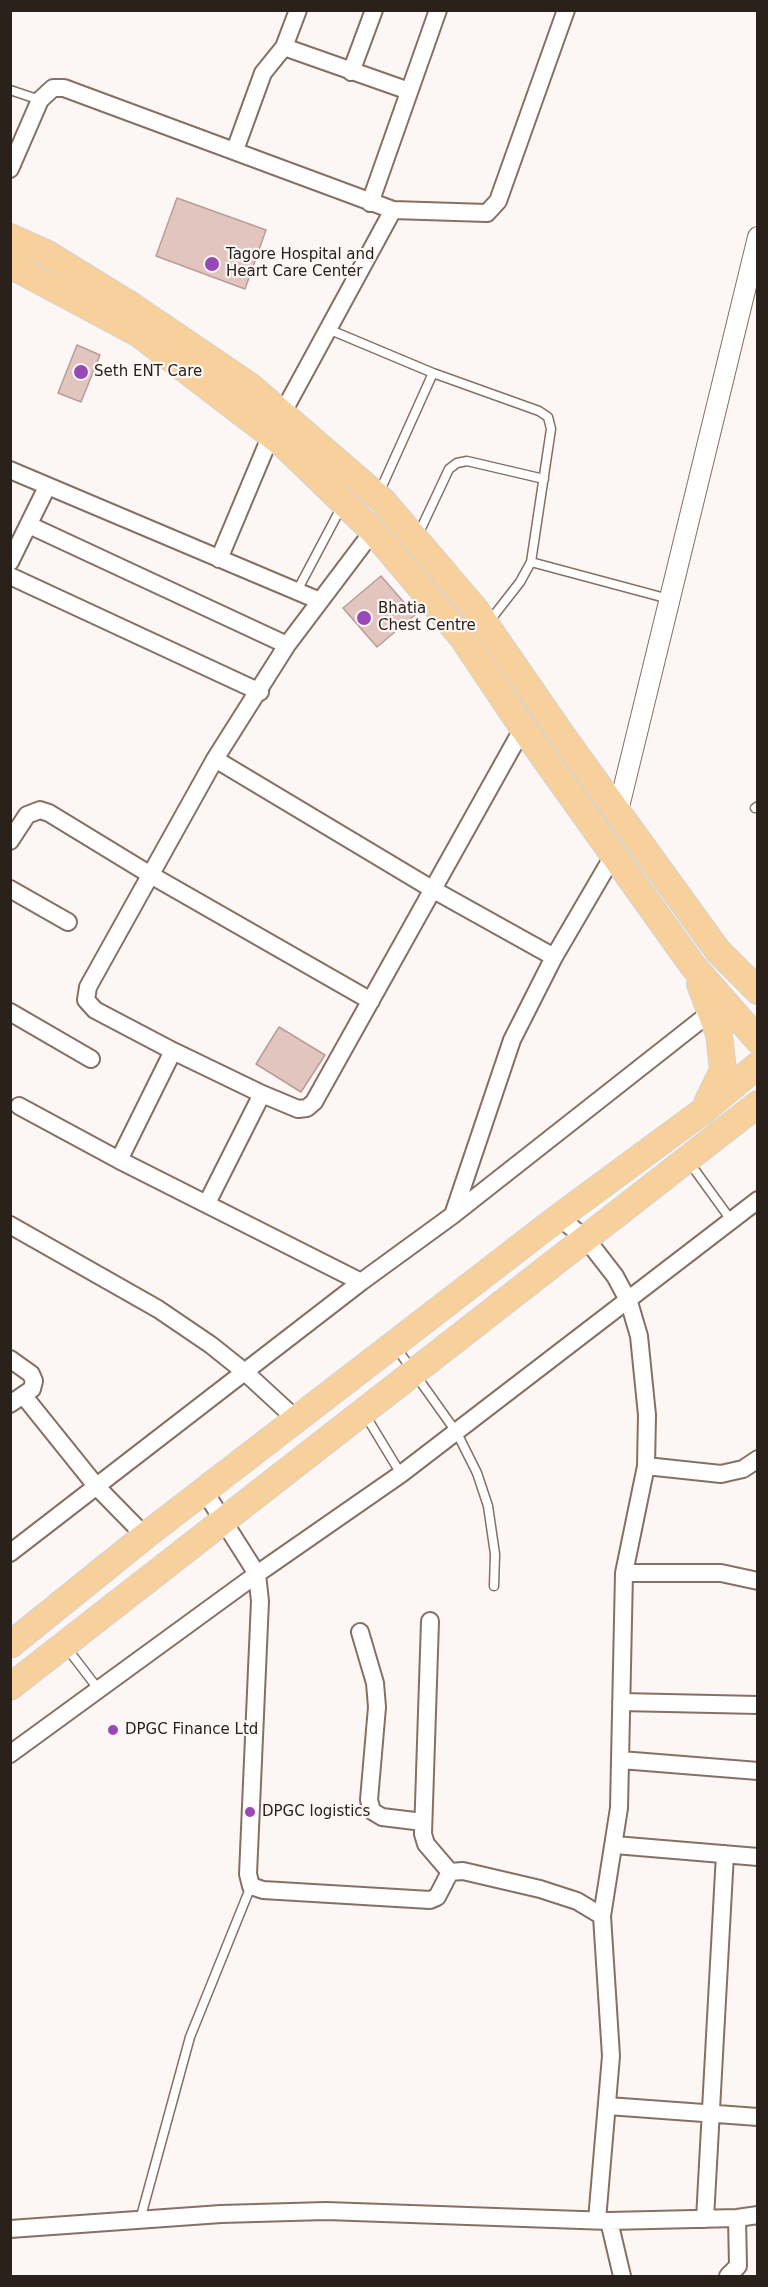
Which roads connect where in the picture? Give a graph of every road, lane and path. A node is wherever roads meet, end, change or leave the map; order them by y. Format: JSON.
{"nodes":[{"id":1,"x":298,"y":10,"type":"edge"},
{"id":2,"x":374,"y":10,"type":"edge"},
{"id":3,"x":438,"y":10,"type":"edge"},
{"id":4,"x":566,"y":10,"type":"edge"},
{"id":5,"x":284,"y":46,"type":"junction"},
{"id":6,"x":351,"y":72,"type":"junction"},
{"id":7,"x":10,"y":90,"type":"edge"},
{"id":8,"x":409,"y":91,"type":"junction"},
{"id":9,"x":40,"y":100,"type":"junction"},
{"id":10,"x":236,"y":150,"type":"junction"},
{"id":11,"x":10,"y":169,"type":"edge"},
{"id":12,"x":370,"y":203,"type":"junction"},
{"id":13,"x":393,"y":210,"type":"junction"},
{"id":14,"x":10,"y":237,"type":"edge"},
{"id":15,"x":758,"y":237,"type":"edge"},
{"id":16,"x":10,"y":265,"type":"edge"},
{"id":17,"x":328,"y":329,"type":"junction"},
{"id":18,"x":433,"y":373,"type":"junction"},
{"id":19,"x":277,"y":424,"type":"junction"},
{"id":20,"x":10,"y":470,"type":"edge"},
{"id":21,"x":544,"y":479,"type":"junction"},
{"id":22,"x":47,"y":487,"type":"junction"},
{"id":23,"x":378,"y":496,"type":"junction"},
{"id":24,"x":343,"y":504,"type":"junction"},
{"id":25,"x":29,"y":525,"type":"junction"},
{"id":26,"x":373,"y":531,"type":"junction"},
{"id":27,"x":416,"y":539,"type":"junction"},
{"id":28,"x":219,"y":559,"type":"junction"},
{"id":29,"x":10,"y":562,"type":"edge"},
{"id":30,"x":531,"y":562,"type":"junction"},
{"id":31,"x":10,"y":576,"type":"edge"},
{"id":32,"x":297,"y":591,"type":"junction"},
{"id":33,"x":669,"y":599,"type":"junction"},
{"id":34,"x":320,"y":601,"type":"junction"},
{"id":35,"x":486,"y":626,"type":"junction"},
{"id":36,"x":287,"y":645,"type":"junction"},
{"id":37,"x":260,"y":692,"type":"junction"},
{"id":38,"x":523,"y":728,"type":"junction"},
{"id":39,"x":215,"y":759,"type":"junction"},
{"id":40,"x":618,"y":811,"type":"junction"},
{"id":41,"x":13,"y":833,"type":"edge"},
{"id":42,"x":613,"y":856,"type":"junction"},
{"id":43,"x":149,"y":874,"type":"junction"},
{"id":44,"x":10,"y":889,"type":"edge"},
{"id":45,"x":432,"y":889,"type":"junction"},
{"id":46,"x":68,"y":922,"type":"dead end"},
{"id":47,"x":718,"y":951,"type":"junction"},
{"id":48,"x":554,"y":957,"type":"junction"},
{"id":49,"x":693,"y":966,"type":"junction"},
{"id":50,"x":758,"y":977,"type":"edge"},
{"id":51,"x":758,"y":991,"type":"edge"},
{"id":52,"x":370,"y":1001,"type":"junction"},
{"id":53,"x":10,"y":1012,"type":"edge"},
{"id":54,"x":711,"y":1012,"type":"junction"},
{"id":55,"x":758,"y":1040,"type":"edge"},
{"id":56,"x":173,"y":1051,"type":"junction"},
{"id":57,"x":91,"y":1059,"type":"dead end"},
{"id":58,"x":758,"y":1065,"type":"edge"},
{"id":59,"x":262,"y":1094,"type":"junction"},
{"id":60,"x":758,"y":1104,"type":"edge"},
{"id":61,"x":19,"y":1106,"type":"dead end"},
{"id":62,"x":704,"y":1111,"type":"junction"},
{"id":63,"x":758,"y":1122,"type":"edge"},
{"id":64,"x":729,"y":1127,"type":"junction"},
{"id":65,"x":687,"y":1159,"type":"junction"},
{"id":66,"x":119,"y":1160,"type":"junction"},
{"id":67,"x":758,"y":1200,"type":"edge"},
{"id":68,"x":207,"y":1203,"type":"junction"},
{"id":69,"x":453,"y":1215,"type":"junction"},
{"id":70,"x":559,"y":1217,"type":"junction"},
{"id":71,"x":731,"y":1220,"type":"junction"},
{"id":72,"x":10,"y":1225,"type":"edge"},
{"id":73,"x":587,"y":1240,"type":"junction"},
{"id":74,"x":361,"y":1282,"type":"junction"},
{"id":75,"x":629,"y":1302,"type":"junction"},
{"id":76,"x":394,"y":1345,"type":"junction"},
{"id":77,"x":10,"y":1359,"type":"edge"},
{"id":78,"x":246,"y":1373,"type":"junction"},
{"id":79,"x":412,"y":1373,"type":"junction"},
{"id":80,"x":17,"y":1400,"type":"edge"},
{"id":81,"x":362,"y":1411,"type":"junction"},
{"id":82,"x":297,"y":1420,"type":"junction"},
{"id":83,"x":457,"y":1433,"type":"junction"},
{"id":84,"x":758,"y":1459,"type":"edge"},
{"id":85,"x":646,"y":1466,"type":"junction"},
{"id":86,"x":401,"y":1474,"type":"junction"},
{"id":87,"x":97,"y":1487,"type":"junction"},
{"id":88,"x":205,"y":1492,"type":"junction"},
{"id":89,"x":223,"y":1520,"type":"junction"},
{"id":90,"x":145,"y":1536,"type":"junction"},
{"id":91,"x":10,"y":1553,"type":"edge"},
{"id":92,"x":624,"y":1573,"type":"junction"},
{"id":93,"x":257,"y":1574,"type":"junction"},
{"id":94,"x":758,"y":1581,"type":"edge"},
{"id":95,"x":494,"y":1586,"type":"dead end"},
{"id":96,"x":430,"y":1621,"type":"dead end"},
{"id":97,"x":360,"y":1632,"type":"dead end"},
{"id":98,"x":10,"y":1645,"type":"edge"},
{"id":99,"x":64,"y":1645,"type":"junction"},
{"id":100,"x":10,"y":1687,"type":"edge"},
{"id":101,"x":99,"y":1690,"type":"junction"},
{"id":102,"x":621,"y":1702,"type":"junction"},
{"id":103,"x":758,"y":1705,"type":"edge"},
{"id":104,"x":10,"y":1754,"type":"edge"},
{"id":105,"x":621,"y":1760,"type":"junction"},
{"id":106,"x":758,"y":1771,"type":"edge"},
{"id":107,"x":423,"y":1822,"type":"junction"},
{"id":108,"x":615,"y":1845,"type":"junction"},
{"id":109,"x":725,"y":1854,"type":"junction"},
{"id":110,"x":758,"y":1857,"type":"edge"},
{"id":111,"x":450,"y":1872,"type":"junction"},
{"id":112,"x":251,"y":1886,"type":"junction"},
{"id":113,"x":602,"y":1916,"type":"junction"},
{"id":114,"x":608,"y":2106,"type":"junction"},
{"id":115,"x":710,"y":2115,"type":"junction"},
{"id":116,"x":758,"y":2117,"type":"edge"},
{"id":117,"x":758,"y":2215,"type":"edge"},
{"id":118,"x":737,"y":2218,"type":"junction"},
{"id":119,"x":705,"y":2219,"type":"junction"},
{"id":120,"x":140,"y":2220,"type":"junction"},
{"id":121,"x":603,"y":2221,"type":"junction"},
{"id":122,"x":10,"y":2229,"type":"edge"},
{"id":123,"x":622,"y":2277,"type":"edge"},
{"id":124,"x":728,"y":2277,"type":"edge"}],
"edges":[{"from":1,"to":5,"type":"street"},
{"from":2,"to":6,"type":"street"},
{"from":3,"to":8,"type":"street"},
{"from":4,"to":13,"type":"street"},
{"from":5,"to":6,"type":"street"},
{"from":5,"to":10,"type":"street"},
{"from":6,"to":8,"type":"street"},
{"from":7,"to":9,"type":"lane"},
{"from":8,"to":12,"type":"street"},
{"from":9,"to":10,"type":"street"},
{"from":9,"to":11,"type":"street"},
{"from":10,"to":12,"type":"street"},
{"from":12,"to":13,"type":"street"},
{"from":13,"to":17,"type":"street"},
{"from":14,"to":19,"type":"main road"},
{"from":15,"to":33,"type":"street"},
{"from":16,"to":19,"type":"main road"},
{"from":17,"to":18,"type":"lane"},
{"from":17,"to":19,"type":"street"},
{"from":18,"to":21,"type":"lane"},
{"from":18,"to":23,"type":"lane"},
{"from":19,"to":23,"type":"main road"},
{"from":19,"to":24,"type":"main road"},
{"from":19,"to":28,"type":"street"},
{"from":20,"to":22,"type":"street"},
{"from":21,"to":27,"type":"lane"},
{"from":21,"to":30,"type":"lane"},
{"from":22,"to":25,"type":"street"},
{"from":22,"to":28,"type":"street"},
{"from":23,"to":27,"type":"main road"},
{"from":24,"to":26,"type":"main road"},
{"from":24,"to":32,"type":"lane"},
{"from":25,"to":29,"type":"street"},
{"from":25,"to":36,"type":"street"},
{"from":26,"to":34,"type":"street"},
{"from":26,"to":38,"type":"main road"},
{"from":27,"to":35,"type":"main road"},
{"from":28,"to":32,"type":"street"},
{"from":30,"to":33,"type":"lane"},
{"from":30,"to":35,"type":"lane"},
{"from":31,"to":37,"type":"street"},
{"from":32,"to":34,"type":"street"},
{"from":33,"to":40,"type":"street"},
{"from":34,"to":36,"type":"street"},
{"from":35,"to":40,"type":"main road"},
{"from":36,"to":37,"type":"street"},
{"from":37,"to":39,"type":"street"},
{"from":38,"to":42,"type":"main road"},
{"from":38,"to":45,"type":"street"},
{"from":39,"to":43,"type":"street"},
{"from":39,"to":45,"type":"street"},
{"from":40,"to":47,"type":"main road"},
{"from":41,"to":43,"type":"street"},
{"from":42,"to":48,"type":"street"},
{"from":42,"to":49,"type":"main road"},
{"from":43,"to":52,"type":"street"},
{"from":43,"to":56,"type":"street"},
{"from":44,"to":46,"type":"street"},
{"from":45,"to":48,"type":"street"},
{"from":45,"to":52,"type":"street"},
{"from":47,"to":50,"type":"main road"},
{"from":47,"to":51,"type":"main road"},
{"from":48,"to":69,"type":"street"},
{"from":49,"to":54,"type":"main road"},
{"from":49,"to":55,"type":"main road"},
{"from":52,"to":59,"type":"street"},
{"from":53,"to":57,"type":"street"},
{"from":54,"to":62,"type":"main road"},
{"from":54,"to":69,"type":"street"},
{"from":56,"to":59,"type":"street"},
{"from":56,"to":66,"type":"street"},
{"from":58,"to":62,"type":"main road"},
{"from":59,"to":68,"type":"street"},
{"from":60,"to":64,"type":"main road"},
{"from":61,"to":66,"type":"street"},
{"from":62,"to":70,"type":"main road"},
{"from":63,"to":64,"type":"main road"},
{"from":64,"to":65,"type":"main road"},
{"from":65,"to":71,"type":"lane"},
{"from":65,"to":73,"type":"main road"},
{"from":66,"to":68,"type":"street"},
{"from":67,"to":71,"type":"street"},
{"from":68,"to":74,"type":"street"},
{"from":69,"to":74,"type":"street"},
{"from":70,"to":73,"type":"street"},
{"from":70,"to":76,"type":"main road"},
{"from":71,"to":75,"type":"street"},
{"from":72,"to":78,"type":"street"},
{"from":73,"to":75,"type":"street"},
{"from":73,"to":79,"type":"main road"},
{"from":74,"to":78,"type":"street"},
{"from":75,"to":83,"type":"street"},
{"from":75,"to":85,"type":"street"},
{"from":76,"to":79,"type":"lane"},
{"from":76,"to":82,"type":"main road"},
{"from":77,"to":80,"type":"street"},
{"from":78,"to":82,"type":"street"},
{"from":78,"to":87,"type":"street"},
{"from":79,"to":81,"type":"main road"},
{"from":79,"to":83,"type":"lane"},
{"from":80,"to":87,"type":"street"},
{"from":81,"to":86,"type":"lane"},
{"from":81,"to":89,"type":"main road"},
{"from":82,"to":88,"type":"main road"},
{"from":83,"to":86,"type":"street"},
{"from":83,"to":95,"type":"lane"},
{"from":84,"to":85,"type":"street"},
{"from":85,"to":92,"type":"street"},
{"from":86,"to":93,"type":"street"},
{"from":87,"to":90,"type":"street"},
{"from":87,"to":91,"type":"street"},
{"from":88,"to":89,"type":"street"},
{"from":88,"to":90,"type":"main road"},
{"from":89,"to":93,"type":"street"},
{"from":89,"to":99,"type":"main road"},
{"from":90,"to":98,"type":"main road"},
{"from":92,"to":94,"type":"street"},
{"from":92,"to":102,"type":"street"},
{"from":93,"to":101,"type":"street"},
{"from":93,"to":112,"type":"street"},
{"from":96,"to":107,"type":"street"},
{"from":97,"to":107,"type":"street"},
{"from":99,"to":100,"type":"main road"},
{"from":99,"to":101,"type":"lane"},
{"from":101,"to":104,"type":"street"},
{"from":102,"to":103,"type":"street"},
{"from":102,"to":105,"type":"street"},
{"from":105,"to":106,"type":"street"},
{"from":105,"to":108,"type":"street"},
{"from":107,"to":111,"type":"street"},
{"from":108,"to":109,"type":"street"},
{"from":108,"to":113,"type":"street"},
{"from":109,"to":110,"type":"street"},
{"from":109,"to":115,"type":"street"},
{"from":111,"to":112,"type":"street"},
{"from":111,"to":113,"type":"street"},
{"from":112,"to":120,"type":"lane"},
{"from":113,"to":114,"type":"street"},
{"from":114,"to":115,"type":"street"},
{"from":114,"to":121,"type":"street"},
{"from":115,"to":116,"type":"street"},
{"from":115,"to":119,"type":"street"},
{"from":117,"to":118,"type":"street"},
{"from":118,"to":119,"type":"street"},
{"from":118,"to":124,"type":"street"},
{"from":119,"to":121,"type":"street"},
{"from":120,"to":121,"type":"street"},
{"from":120,"to":122,"type":"street"},
{"from":121,"to":123,"type":"street"}]}
